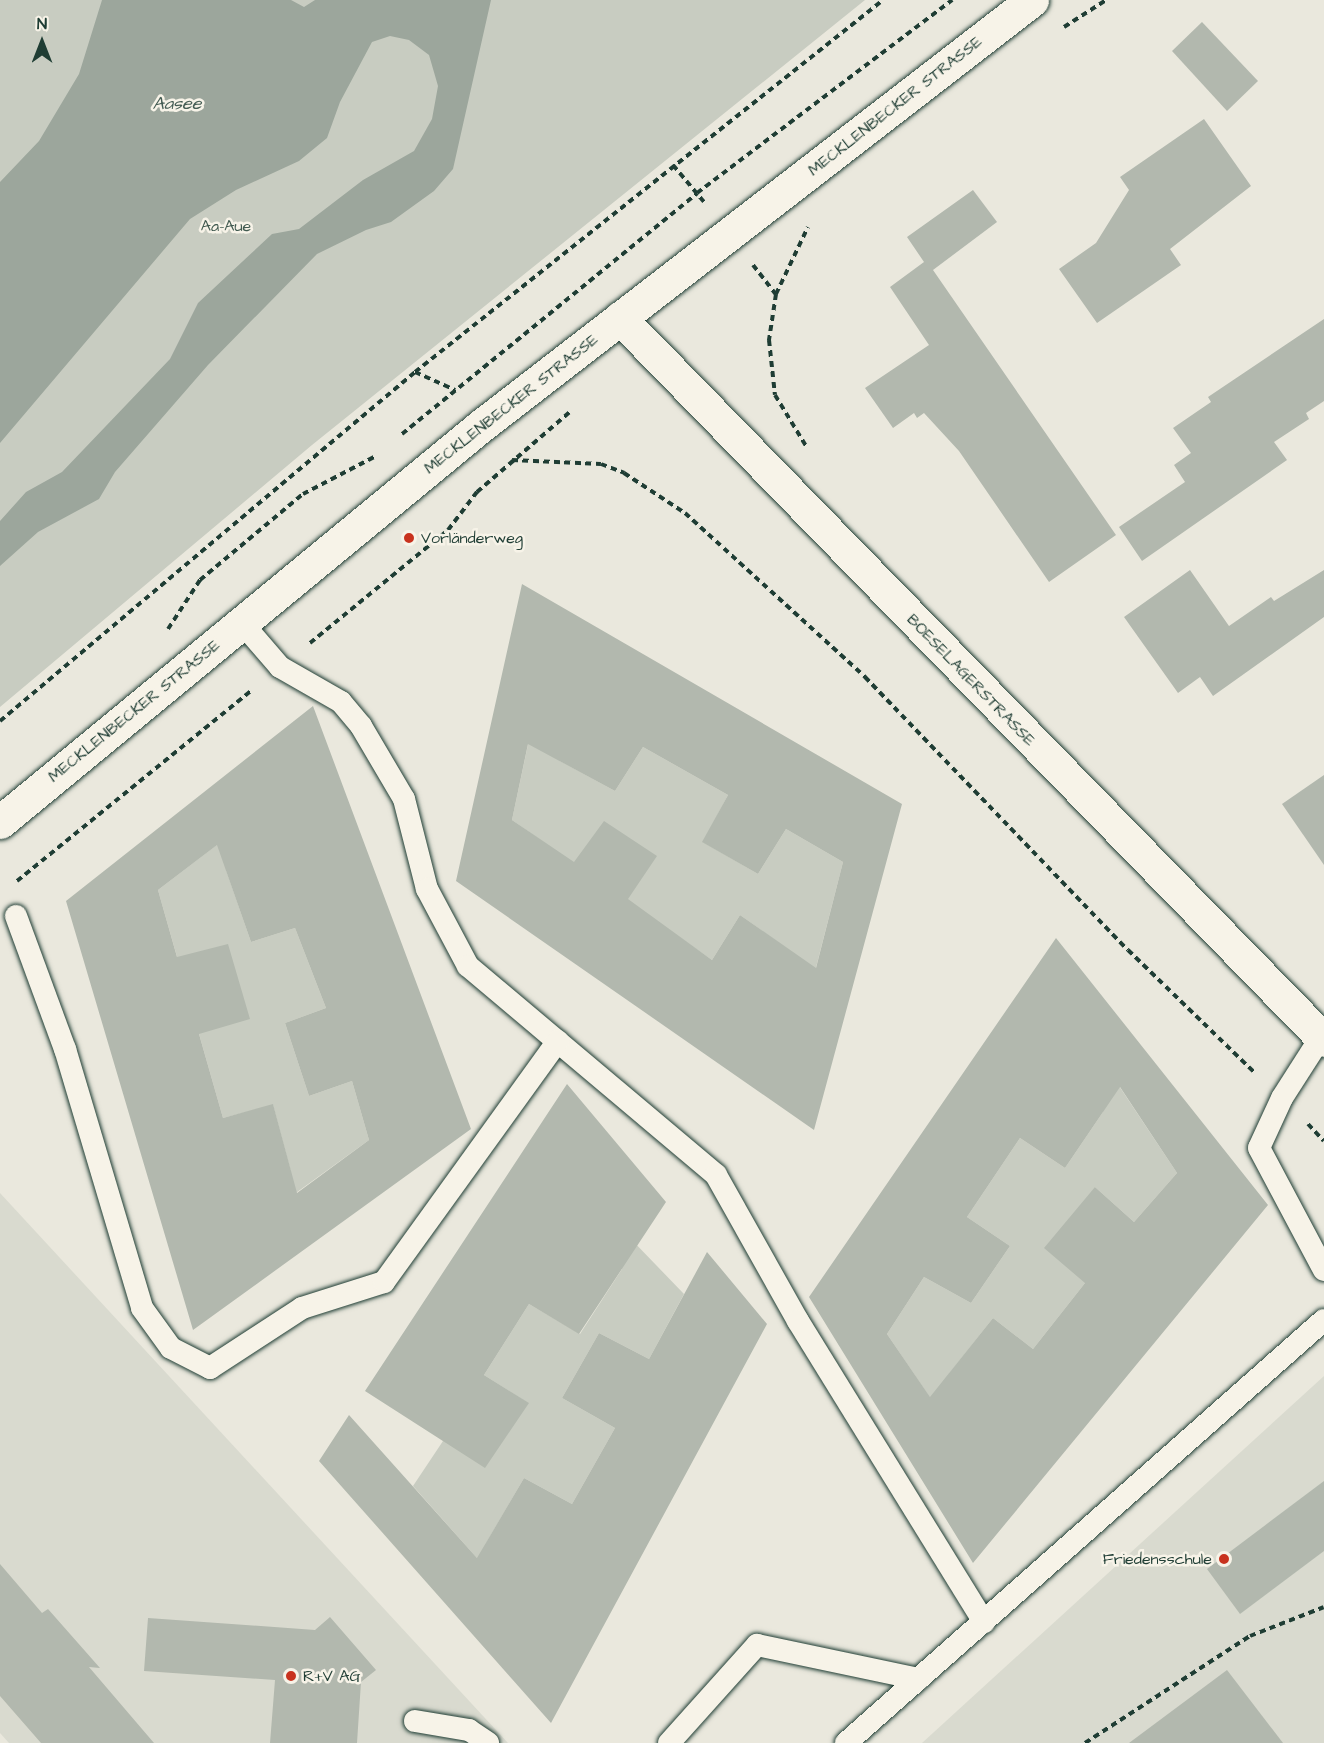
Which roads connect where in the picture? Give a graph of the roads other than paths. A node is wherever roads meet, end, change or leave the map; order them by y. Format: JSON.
{"nodes":[{"id":1,"x":1032,"y":0,"type":"edge"},
{"id":2,"x":620,"y":318,"type":"junction"},
{"id":3,"x":242,"y":623,"type":"junction"},
{"id":4,"x":0,"y":822,"type":"edge"},
{"id":5,"x":16,"y":915,"type":"dead end"},
{"id":6,"x":1323,"y":1038,"type":"edge"},
{"id":7,"x":558,"y":1041,"type":"junction"},
{"id":8,"x":1324,"y":1270,"type":"edge"},
{"id":9,"x":1324,"y":1320,"type":"edge"},
{"id":10,"x":984,"y":1622,"type":"junction"},
{"id":11,"x":918,"y":1679,"type":"junction"},
{"id":12,"x":415,"y":1721,"type":"dead end"},
{"id":13,"x":488,"y":1743,"type":"edge"},
{"id":14,"x":669,"y":1743,"type":"edge"},
{"id":15,"x":846,"y":1743,"type":"edge"}],
"edges":[{"from":1,"to":2,"type":"street","name":"MECKLENBECKER STRASSE"},
{"from":2,"to":3,"type":"street","name":"MECKLENBECKER STRASSE"},
{"from":2,"to":6,"type":"street","name":"BOESELAGERSTRASSE"},
{"from":3,"to":4,"type":"street","name":"MECKLENBECKER STRASSE"},
{"from":3,"to":7,"type":"lane"},
{"from":5,"to":7,"type":"lane"},
{"from":6,"to":8,"type":"lane"},
{"from":7,"to":10,"type":"lane"},
{"from":9,"to":10,"type":"lane"},
{"from":10,"to":11,"type":"lane"},
{"from":11,"to":14,"type":"lane"},
{"from":11,"to":15,"type":"lane"},
{"from":12,"to":13,"type":"lane"}]}
